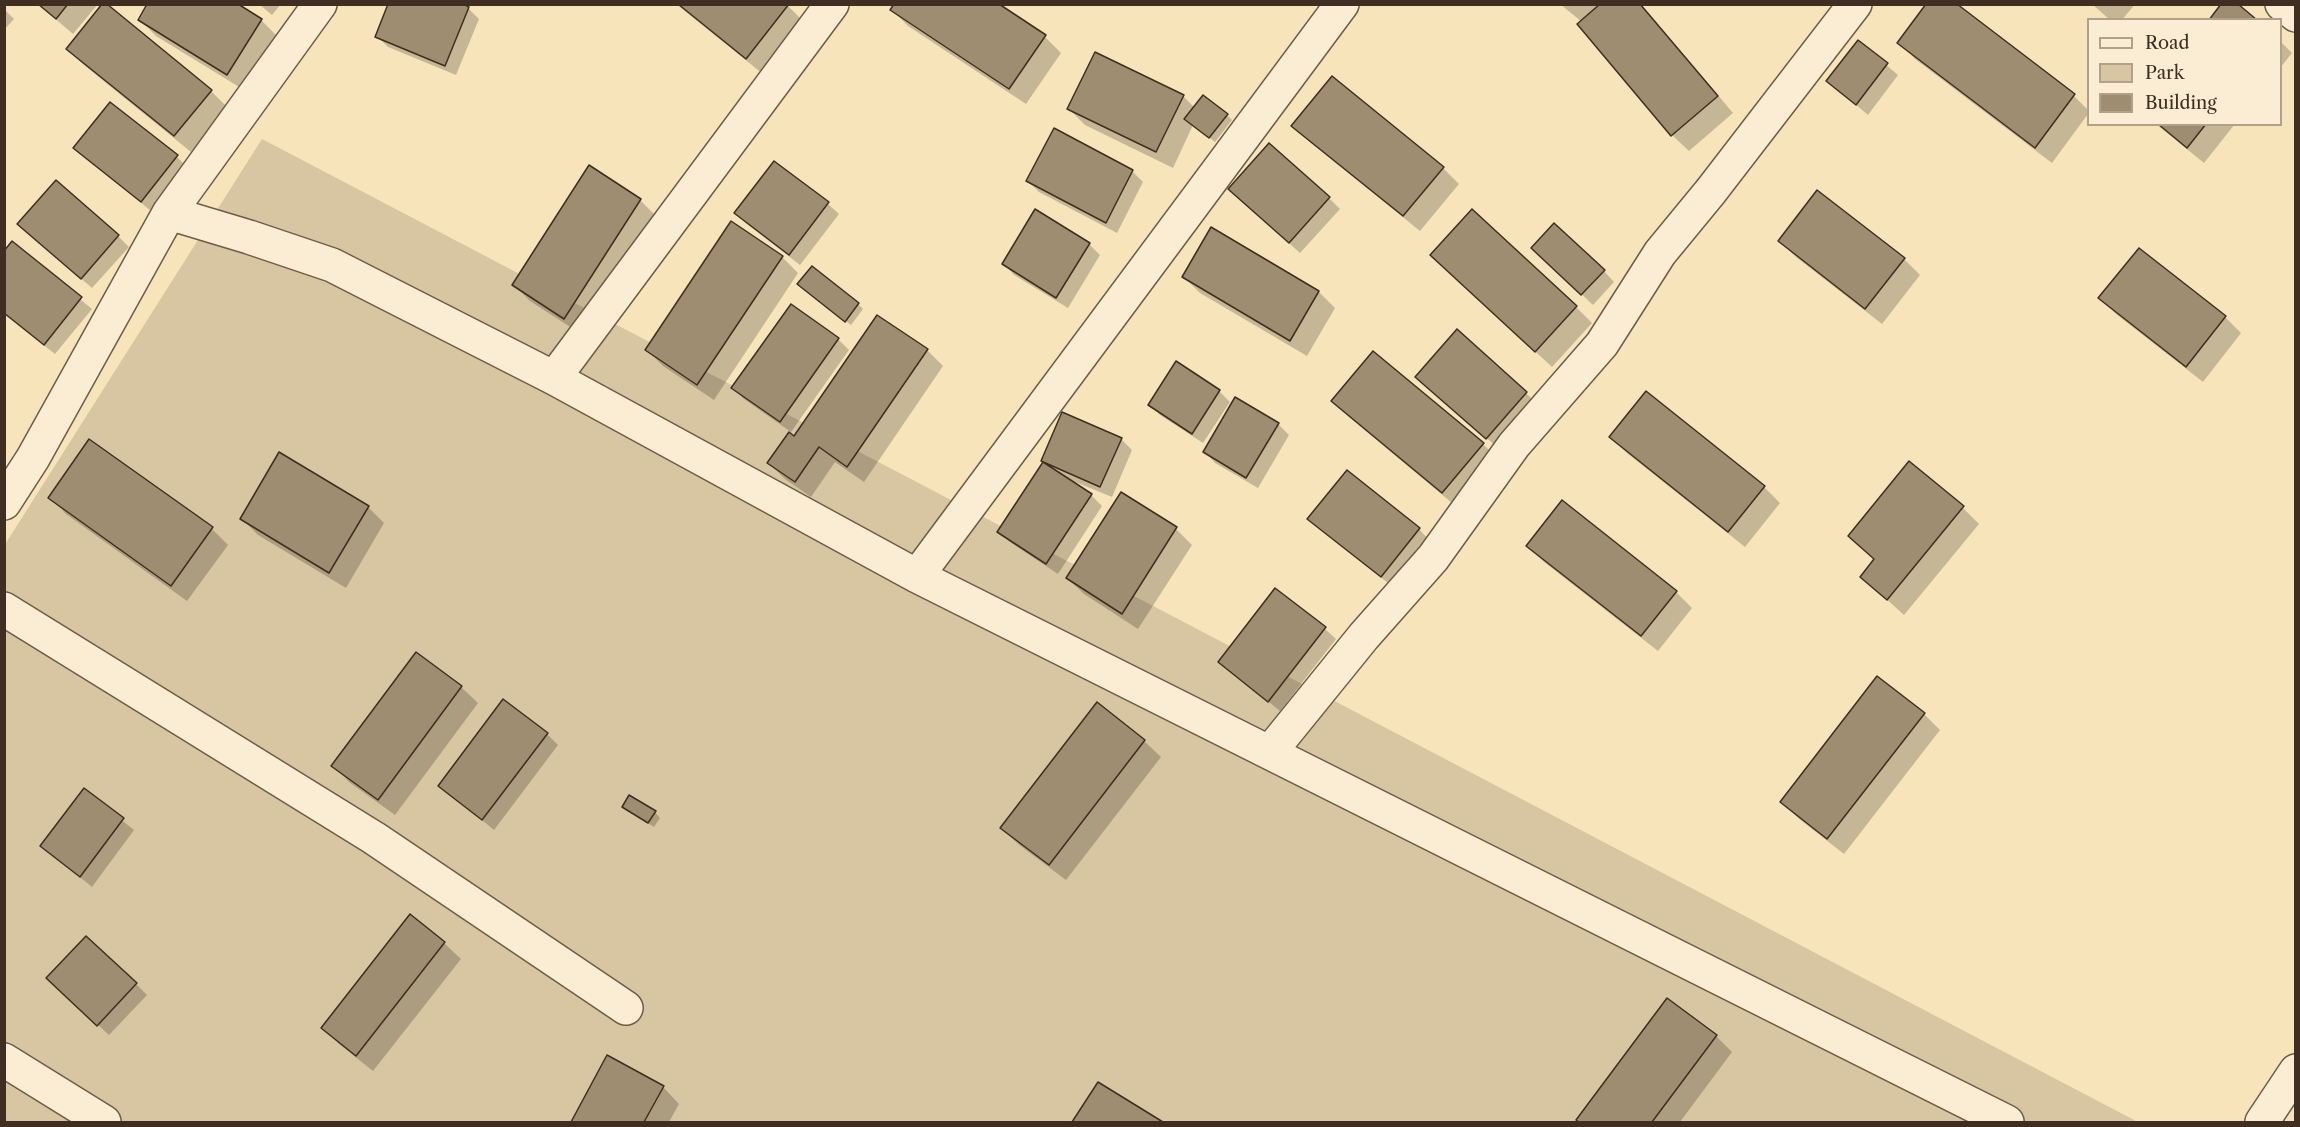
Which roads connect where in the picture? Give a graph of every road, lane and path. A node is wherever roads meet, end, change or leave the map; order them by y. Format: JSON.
{"nodes":[{"id":1,"x":320,"y":4,"type":"edge"},
{"id":2,"x":832,"y":4,"type":"edge"},
{"id":3,"x":1341,"y":4,"type":"edge"},
{"id":4,"x":1854,"y":4,"type":"edge"},
{"id":5,"x":2282,"y":4,"type":"edge"},
{"id":6,"x":2295,"y":15,"type":"edge"},
{"id":7,"x":170,"y":213,"type":"junction"},
{"id":8,"x":554,"y":378,"type":"junction"},
{"id":9,"x":4,"y":503,"type":"edge"},
{"id":10,"x":917,"y":576,"type":"junction"},
{"id":11,"x":4,"y":609,"type":"edge"},
{"id":12,"x":1270,"y":752,"type":"junction"},
{"id":13,"x":626,"y":1008,"type":"dead end"},
{"id":14,"x":4,"y":1060,"type":"edge"},
{"id":15,"x":2295,"y":1071,"type":"edge"},
{"id":16,"x":104,"y":1122,"type":"edge"},
{"id":17,"x":2007,"y":1122,"type":"edge"},
{"id":18,"x":2262,"y":1122,"type":"edge"}],
"edges":[{"from":1,"to":7,"type":"street"},
{"from":2,"to":8,"type":"street"},
{"from":3,"to":10,"type":"street"},
{"from":4,"to":12,"type":"street"},
{"from":5,"to":6,"type":"street"},
{"from":7,"to":8,"type":"street"},
{"from":7,"to":9,"type":"street"},
{"from":8,"to":10,"type":"street"},
{"from":10,"to":12,"type":"street"},
{"from":11,"to":13,"type":"street"},
{"from":12,"to":17,"type":"street"},
{"from":14,"to":16,"type":"street"},
{"from":15,"to":18,"type":"street"}]}
